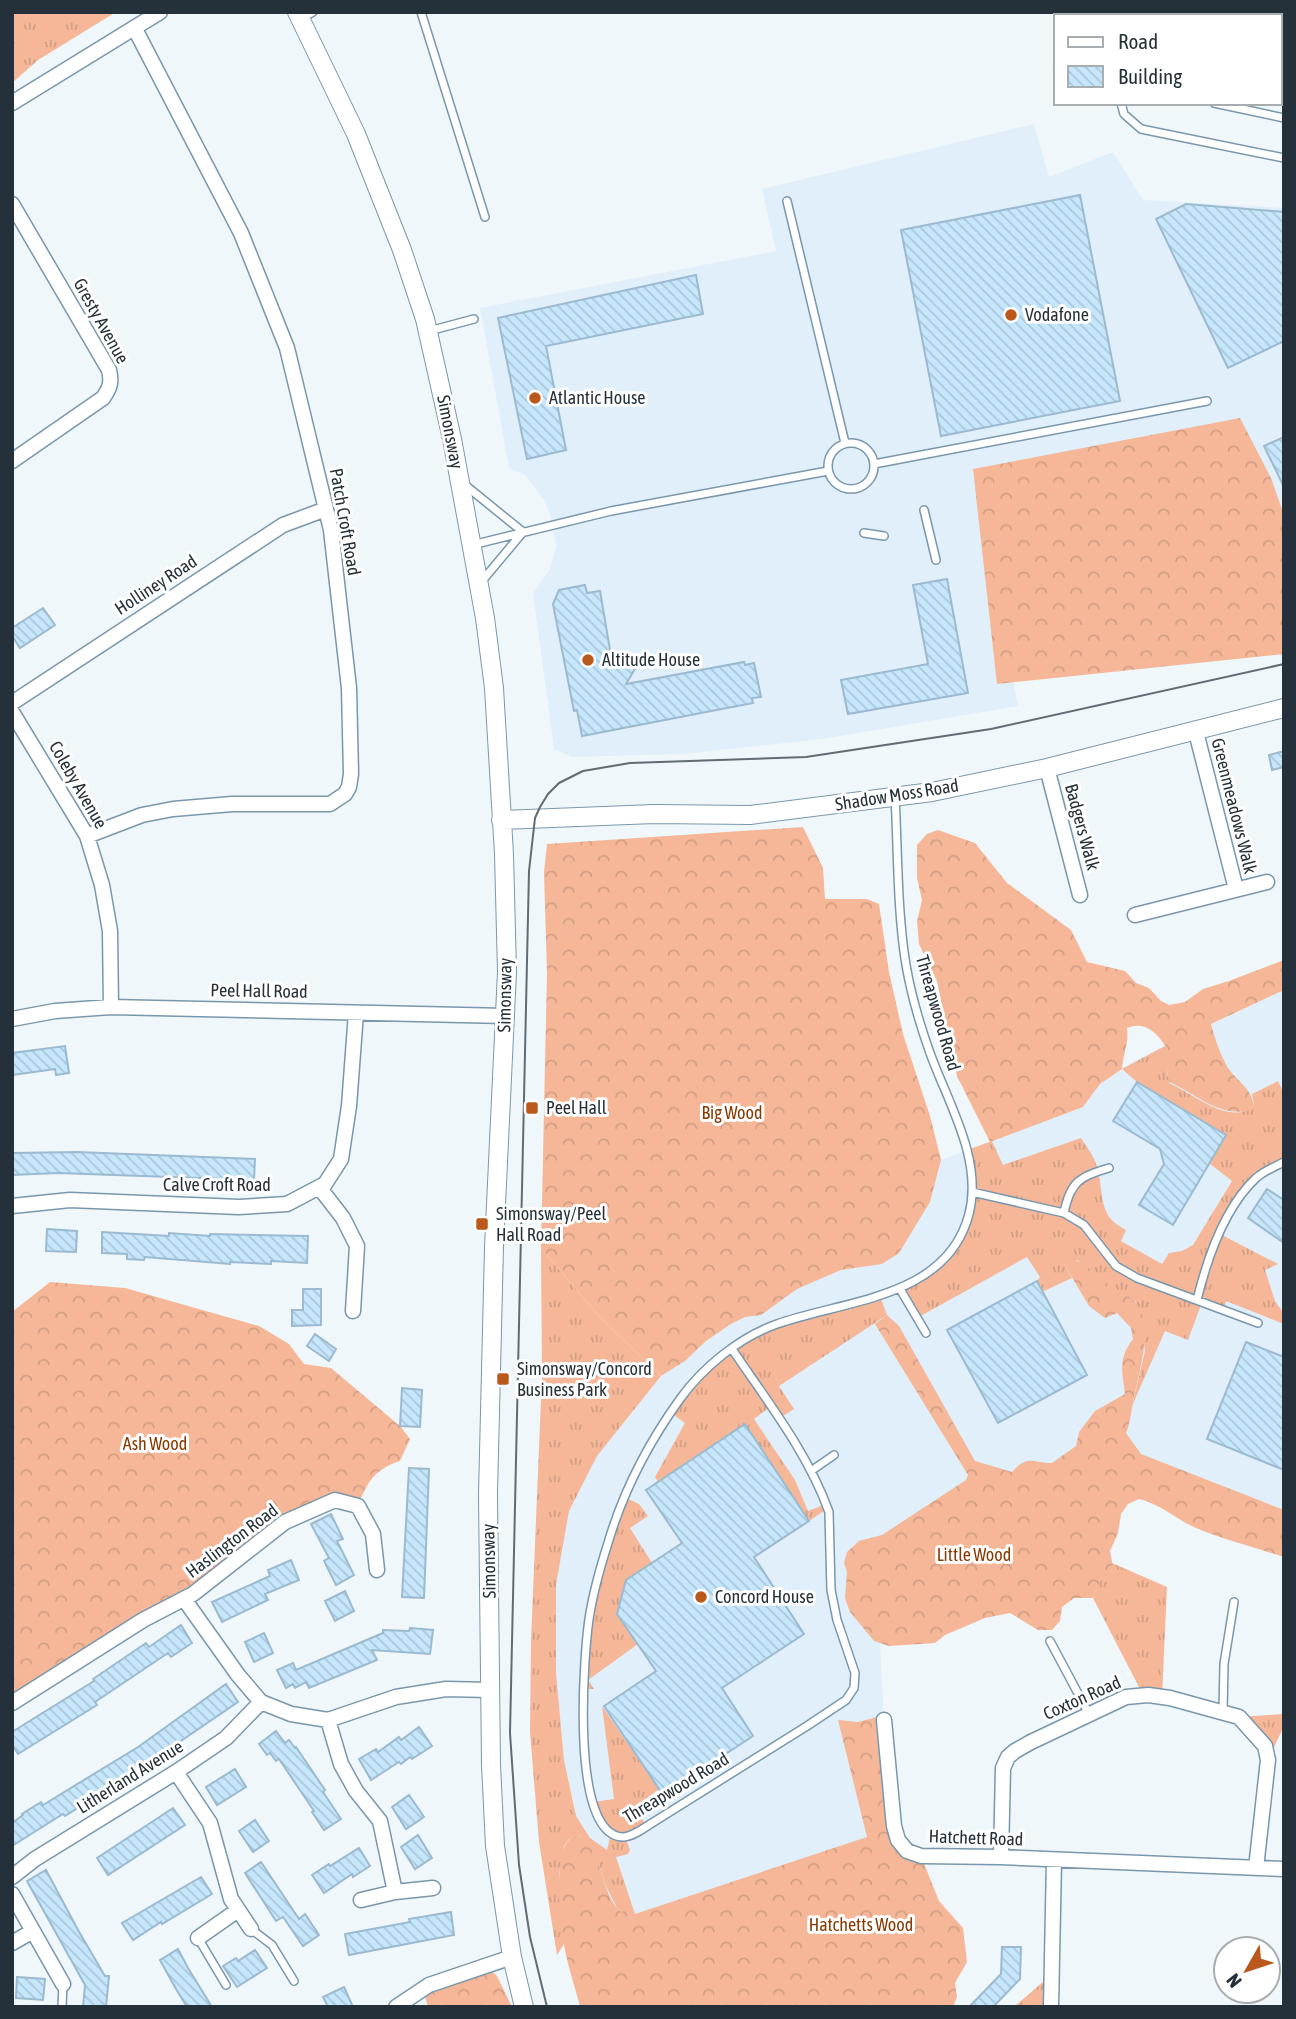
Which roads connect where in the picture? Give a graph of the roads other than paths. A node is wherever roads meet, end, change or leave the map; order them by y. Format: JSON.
{"nodes":[{"id":1,"x":160,"y":12,"type":"edge"},
{"id":2,"x":421,"y":12,"type":"edge"},
{"id":3,"x":304,"y":15,"type":"edge"},
{"id":4,"x":135,"y":29,"type":"junction"},
{"id":5,"x":12,"y":103,"type":"edge"},
{"id":6,"x":1122,"y":105,"type":"edge"},
{"id":7,"x":1223,"y":105,"type":"edge"},
{"id":8,"x":1284,"y":118,"type":"edge"},
{"id":9,"x":1284,"y":158,"type":"edge"},
{"id":10,"x":787,"y":201,"type":"dead end"},
{"id":11,"x":12,"y":204,"type":"edge"},
{"id":12,"x":485,"y":217,"type":"dead end"},
{"id":13,"x":474,"y":319,"type":"dead end"},
{"id":14,"x":428,"y":331,"type":"junction"},
{"id":15,"x":1208,"y":401,"type":"dead end"},
{"id":16,"x":845,"y":443,"type":"junction"},
{"id":17,"x":12,"y":461,"type":"edge"},
{"id":18,"x":874,"y":464,"type":"junction"},
{"id":19,"x":828,"y":471,"type":"junction"},
{"id":20,"x":459,"y":480,"type":"junction"},
{"id":21,"x":326,"y":509,"type":"junction"},
{"id":22,"x":924,"y":510,"type":"dead end"},
{"id":23,"x":523,"y":532,"type":"junction"},
{"id":24,"x":864,"y":533,"type":"dead end"},
{"id":25,"x":884,"y":536,"type":"dead end"},
{"id":26,"x":472,"y":545,"type":"junction"},
{"id":27,"x":936,"y":560,"type":"dead end"},
{"id":28,"x":479,"y":585,"type":"junction"},
{"id":29,"x":12,"y":703,"type":"edge"},
{"id":30,"x":1284,"y":708,"type":"edge"},
{"id":31,"x":12,"y":712,"type":"edge"},
{"id":32,"x":1196,"y":732,"type":"junction"},
{"id":33,"x":1047,"y":768,"type":"junction"},
{"id":34,"x":895,"y":796,"type":"junction"},
{"id":35,"x":501,"y":820,"type":"junction"},
{"id":36,"x":88,"y":836,"type":"junction"},
{"id":37,"x":1268,"y":883,"type":"dead end"},
{"id":38,"x":1236,"y":890,"type":"junction"},
{"id":39,"x":1080,"y":895,"type":"dead end"},
{"id":40,"x":1135,"y":915,"type":"dead end"},
{"id":41,"x":111,"y":1007,"type":"junction"},
{"id":42,"x":356,"y":1013,"type":"junction"},
{"id":43,"x":506,"y":1016,"type":"junction"},
{"id":44,"x":12,"y":1019,"type":"edge"},
{"id":45,"x":1284,"y":1162,"type":"edge"},
{"id":46,"x":1109,"y":1168,"type":"dead end"},
{"id":47,"x":319,"y":1187,"type":"junction"},
{"id":48,"x":972,"y":1192,"type":"junction"},
{"id":49,"x":12,"y":1206,"type":"edge"},
{"id":50,"x":1064,"y":1213,"type":"junction"},
{"id":51,"x":900,"y":1289,"type":"junction"},
{"id":52,"x":1197,"y":1300,"type":"junction"},
{"id":53,"x":353,"y":1311,"type":"dead end"},
{"id":54,"x":1258,"y":1323,"type":"dead end"},
{"id":55,"x":926,"y":1333,"type":"dead end"},
{"id":56,"x":732,"y":1349,"type":"junction"},
{"id":57,"x":834,"y":1455,"type":"dead end"},
{"id":58,"x":811,"y":1471,"type":"junction"},
{"id":59,"x":377,"y":1570,"type":"dead end"},
{"id":60,"x":184,"y":1599,"type":"junction"},
{"id":61,"x":1234,"y":1602,"type":"dead end"},
{"id":62,"x":1050,"y":1641,"type":"dead end"},
{"id":63,"x":490,"y":1690,"type":"junction"},
{"id":64,"x":261,"y":1702,"type":"junction"},
{"id":65,"x":12,"y":1703,"type":"edge"},
{"id":66,"x":1223,"y":1713,"type":"junction"},
{"id":67,"x":1089,"y":1714,"type":"junction"},
{"id":68,"x":328,"y":1720,"type":"junction"},
{"id":69,"x":884,"y":1720,"type":"dead end"},
{"id":70,"x":176,"y":1772,"type":"junction"},
{"id":71,"x":1001,"y":1857,"type":"junction"},
{"id":72,"x":1054,"y":1860,"type":"junction"},
{"id":73,"x":1256,"y":1868,"type":"junction"},
{"id":74,"x":1284,"y":1869,"type":"edge"},
{"id":75,"x":12,"y":1877,"type":"edge"},
{"id":76,"x":433,"y":1888,"type":"dead end"},
{"id":77,"x":395,"y":1892,"type":"junction"},
{"id":78,"x":12,"y":1894,"type":"edge"},
{"id":79,"x":360,"y":1900,"type":"dead end"},
{"id":80,"x":238,"y":1910,"type":"junction"},
{"id":81,"x":251,"y":1928,"type":"joint"},
{"id":82,"x":33,"y":1931,"type":"junction"},
{"id":83,"x":198,"y":1938,"type":"joint"},
{"id":84,"x":12,"y":1943,"type":"edge"},
{"id":85,"x":512,"y":1957,"type":"junction"},
{"id":86,"x":293,"y":1981,"type":"dead end"},
{"id":87,"x":63,"y":1984,"type":"joint"},
{"id":88,"x":226,"y":1985,"type":"dead end"},
{"id":89,"x":62,"y":2007,"type":"edge"},
{"id":90,"x":396,"y":2007,"type":"edge"},
{"id":91,"x":524,"y":2007,"type":"edge"},
{"id":92,"x":1051,"y":2007,"type":"edge"}],
"edges":[{"from":1,"to":4,"type":"street"},
{"from":2,"to":12,"type":"lane"},
{"from":3,"to":14,"type":"street","name":"Simonsway"},
{"from":4,"to":5,"type":"street"},
{"from":4,"to":21,"type":"street","name":"Patch Croft Road"},
{"from":6,"to":9,"type":"lane"},
{"from":7,"to":8,"type":"lane"},
{"from":10,"to":16,"type":"lane"},
{"from":11,"to":17,"type":"street","name":"Gresty Avenue"},
{"from":13,"to":14,"type":"lane"},
{"from":14,"to":20,"type":"street","name":"Simonsway"},
{"from":15,"to":18,"type":"lane"},
{"from":16,"to":18,"type":"lane"},
{"from":16,"to":19,"type":"lane"},
{"from":18,"to":19,"type":"lane"},
{"from":19,"to":23,"type":"lane"},
{"from":20,"to":23,"type":"lane"},
{"from":20,"to":26,"type":"street","name":"Simonsway"},
{"from":21,"to":29,"type":"street","name":"Holliney Road"},
{"from":21,"to":36,"type":"street","name":"Patch Croft Road"},
{"from":22,"to":27,"type":"lane"},
{"from":23,"to":26,"type":"lane"},
{"from":23,"to":28,"type":"lane"},
{"from":24,"to":25,"type":"lane"},
{"from":26,"to":28,"type":"street","name":"Simonsway"},
{"from":28,"to":35,"type":"street","name":"Simonsway"},
{"from":30,"to":32,"type":"street","name":"Shadow Moss Road"},
{"from":31,"to":36,"type":"street","name":"Coleby Avenue"},
{"from":32,"to":33,"type":"street","name":"Shadow Moss Road"},
{"from":32,"to":38,"type":"street","name":"Greenmeadows Walk"},
{"from":33,"to":34,"type":"street","name":"Shadow Moss Road"},
{"from":33,"to":39,"type":"street","name":"Badgers Walk"},
{"from":34,"to":35,"type":"street","name":"Shadow Moss Road"},
{"from":34,"to":48,"type":"lane","name":"Threapwood Road"},
{"from":35,"to":43,"type":"street","name":"Simonsway"},
{"from":36,"to":41,"type":"street","name":"Coleby Avenue"},
{"from":37,"to":38,"type":"street","name":"Greenmeadows Walk"},
{"from":38,"to":40,"type":"street","name":"Greenmeadows Walk"},
{"from":41,"to":42,"type":"street","name":"Peel Hall Road"},
{"from":41,"to":44,"type":"street","name":"Peel Hall Road"},
{"from":42,"to":43,"type":"street","name":"Peel Hall Road"},
{"from":42,"to":47,"type":"street","name":"Calve Croft Road"},
{"from":43,"to":63,"type":"street","name":"Simonsway"},
{"from":45,"to":52,"type":"lane"},
{"from":46,"to":50,"type":"lane"},
{"from":47,"to":49,"type":"street","name":"Calve Croft Road"},
{"from":47,"to":53,"type":"street"},
{"from":48,"to":50,"type":"lane"},
{"from":48,"to":51,"type":"lane","name":"Threapwood Road"},
{"from":50,"to":52,"type":"lane"},
{"from":51,"to":55,"type":"lane"},
{"from":51,"to":56,"type":"lane","name":"Threapwood Road"},
{"from":52,"to":54,"type":"lane"},
{"from":56,"to":58,"type":"lane","name":"Threapwood Road"},
{"from":56,"to":58,"type":"lane","name":"Threapwood Road"},
{"from":57,"to":58,"type":"lane"},
{"from":59,"to":60,"type":"street","name":"Haslington Road"},
{"from":60,"to":64,"type":"street","name":"Haslington Road"},
{"from":60,"to":65,"type":"street","name":"Haslington Road"},
{"from":61,"to":66,"type":"lane"},
{"from":62,"to":67,"type":"lane"},
{"from":63,"to":68,"type":"street","name":"Haslington Road"},
{"from":63,"to":85,"type":"street","name":"Simonsway"},
{"from":64,"to":68,"type":"street","name":"Haslington Road"},
{"from":64,"to":70,"type":"street","name":"Litherland Avenue"},
{"from":66,"to":67,"type":"street","name":"Coxton Road"},
{"from":66,"to":73,"type":"street","name":"Coxton Road"},
{"from":67,"to":71,"type":"street","name":"Coxton Road"},
{"from":68,"to":77,"type":"street"},
{"from":69,"to":71,"type":"street","name":"Hatchett Road"},
{"from":70,"to":75,"type":"street","name":"Litherland Avenue"},
{"from":70,"to":80,"type":"street"},
{"from":71,"to":72,"type":"street","name":"Hatchett Road"},
{"from":72,"to":73,"type":"street","name":"Hatchett Road"},
{"from":72,"to":92,"type":"street"},
{"from":73,"to":74,"type":"street","name":"Hatchett Road"},
{"from":76,"to":77,"type":"street"},
{"from":77,"to":79,"type":"street"},
{"from":78,"to":82,"type":"street"},
{"from":80,"to":81,"type":"street"},
{"from":80,"to":83,"type":"street"},
{"from":81,"to":86,"type":"lane"},
{"from":82,"to":84,"type":"street"},
{"from":82,"to":87,"type":"street"},
{"from":83,"to":88,"type":"lane"},
{"from":85,"to":90,"type":"street"},
{"from":85,"to":91,"type":"street","name":"Simonsway"},
{"from":87,"to":89,"type":"lane"}]}
